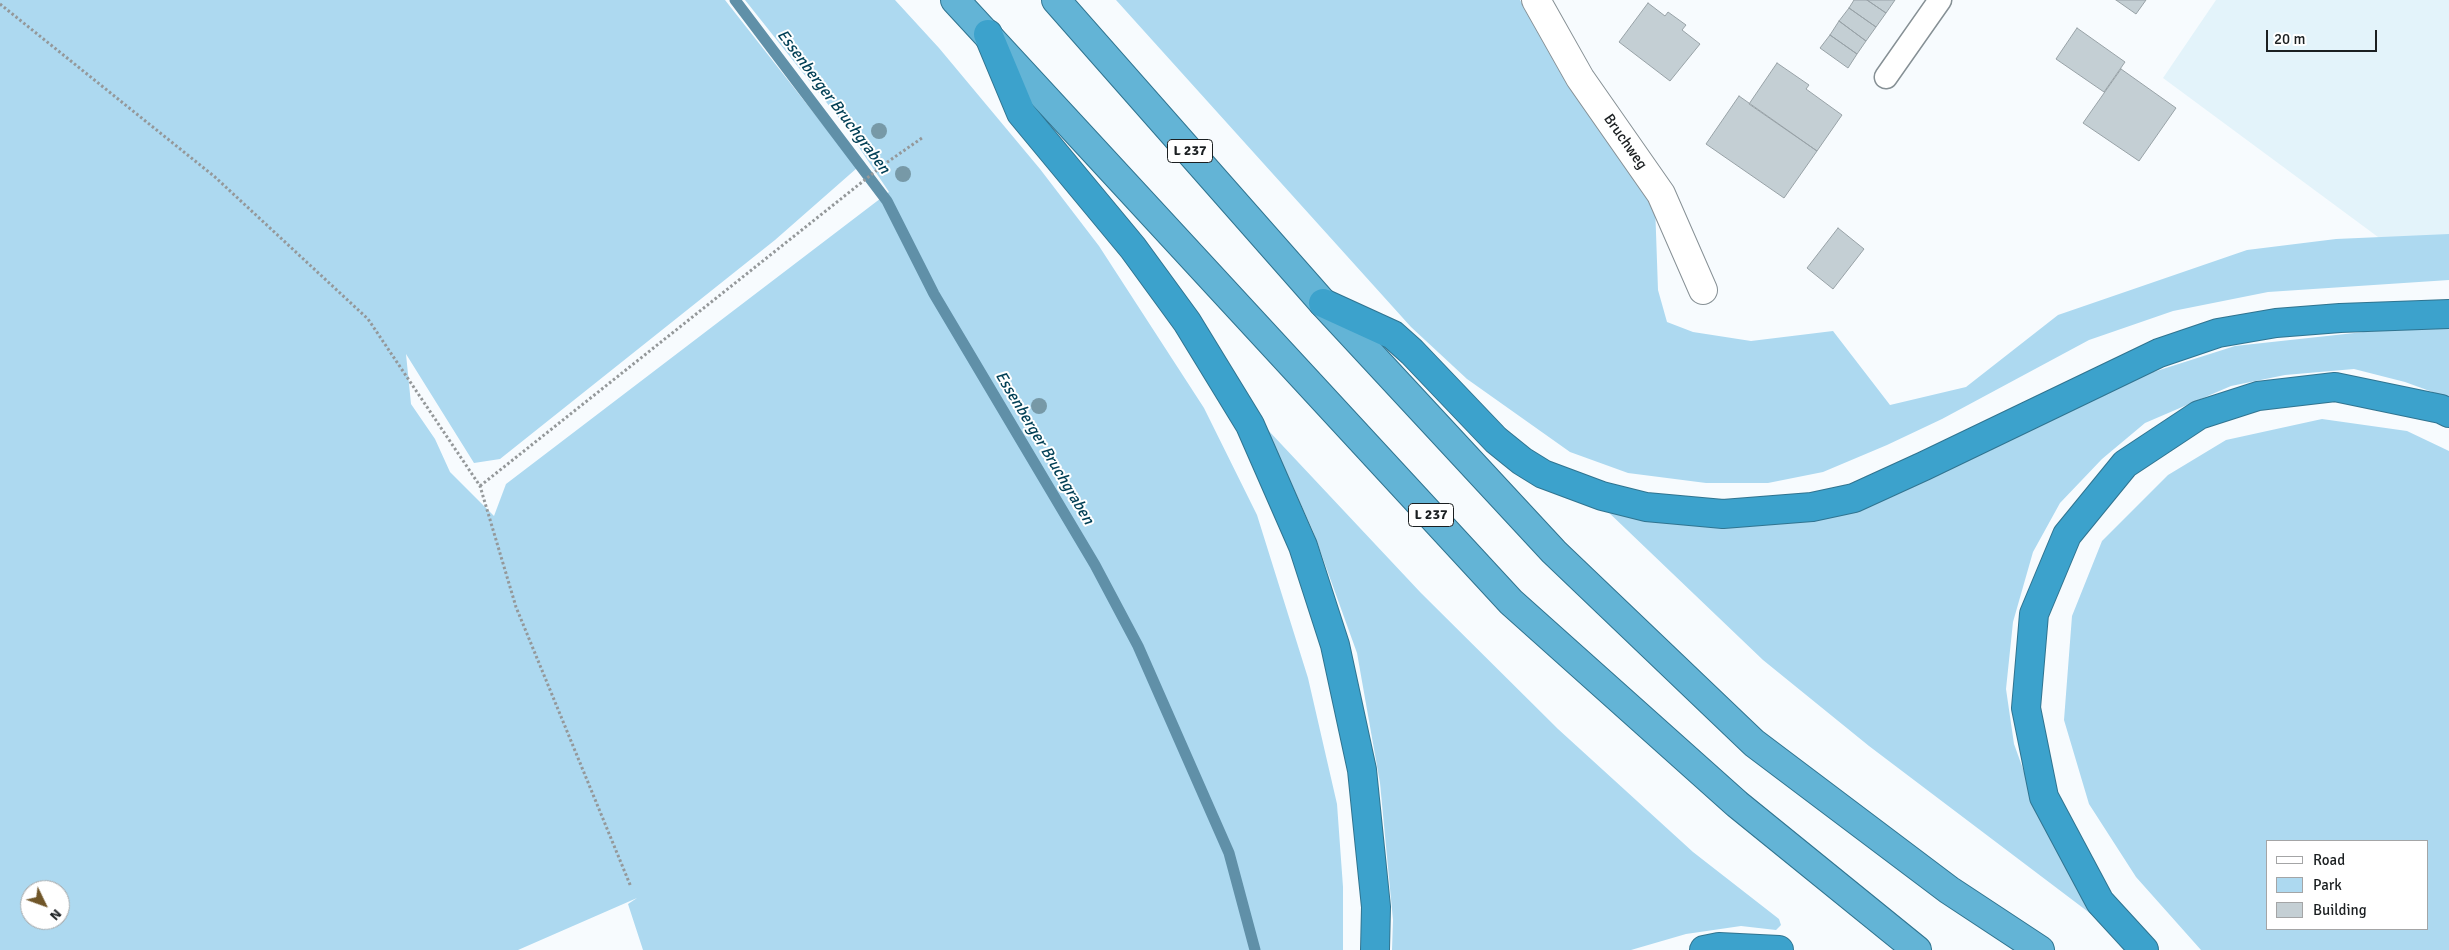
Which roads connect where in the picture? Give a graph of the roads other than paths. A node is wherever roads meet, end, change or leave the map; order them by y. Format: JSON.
{"nodes":[{"id":1,"x":955,"y":0,"type":"edge"},
{"id":2,"x":1056,"y":0,"type":"edge"},
{"id":3,"x":1536,"y":0,"type":"edge"},
{"id":4,"x":1940,"y":0,"type":"edge"},
{"id":5,"x":988,"y":34,"type":"junction"},
{"id":6,"x":1886,"y":77,"type":"dead end"},
{"id":7,"x":1703,"y":290,"type":"dead end"},
{"id":8,"x":1323,"y":303,"type":"junction"},
{"id":9,"x":2449,"y":314,"type":"edge"},
{"id":10,"x":2449,"y":413,"type":"edge"},
{"id":11,"x":1375,"y":950,"type":"edge"},
{"id":12,"x":1704,"y":950,"type":"edge"},
{"id":13,"x":1779,"y":950,"type":"edge"},
{"id":14,"x":1917,"y":950,"type":"edge"},
{"id":15,"x":2040,"y":950,"type":"edge"},
{"id":16,"x":2144,"y":950,"type":"edge"}],
"edges":[{"from":1,"to":5,"type":"highway","number":"L 237"},
{"from":2,"to":8,"type":"highway","number":"L 237"},
{"from":3,"to":7,"type":"street","name":"Bruchweg"},
{"from":4,"to":6,"type":"lane"},
{"from":5,"to":11,"type":"highway"},
{"from":5,"to":14,"type":"highway","number":"L 237"},
{"from":8,"to":9,"type":"highway"},
{"from":8,"to":15,"type":"highway","number":"L 237"},
{"from":10,"to":16,"type":"highway"},
{"from":12,"to":13,"type":"highway"}]}
